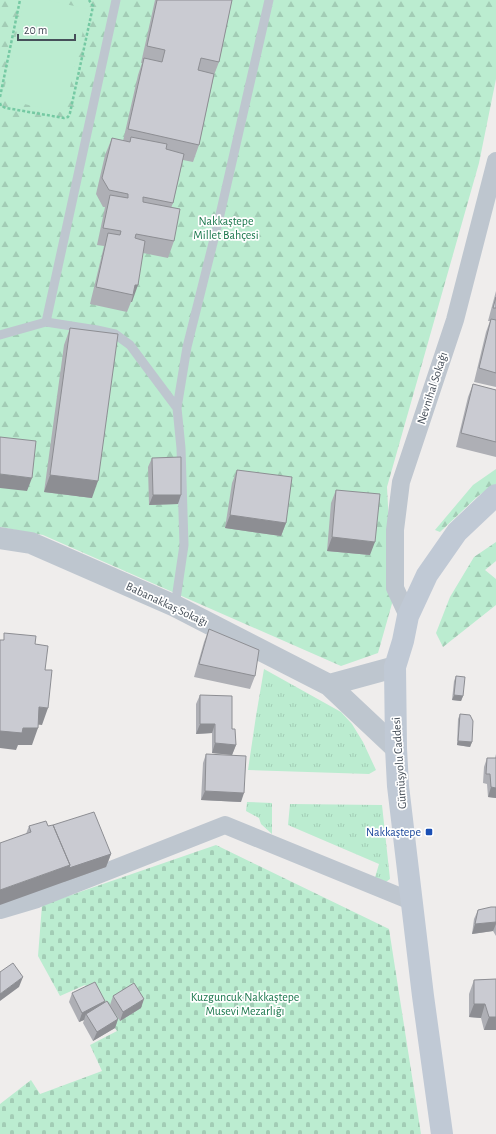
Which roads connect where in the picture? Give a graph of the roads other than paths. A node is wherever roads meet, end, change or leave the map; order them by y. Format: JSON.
{"nodes":[{"id":1,"x":116,"y":0,"type":"edge"},
{"id":2,"x":269,"y":0,"type":"edge"},
{"id":3,"x":496,"y":161,"type":"edge"},
{"id":4,"x":46,"y":322,"type":"junction"},
{"id":5,"x":0,"y":335,"type":"edge"},
{"id":6,"x":177,"y":408,"type":"junction"},
{"id":7,"x":496,"y":495,"type":"edge"},
{"id":8,"x":0,"y":538,"type":"edge"},
{"id":9,"x":175,"y":606,"type":"junction"},
{"id":10,"x":408,"y":616,"type":"junction"},
{"id":11,"x":395,"y":667,"type":"junction"},
{"id":12,"x":329,"y":685,"type":"junction"},
{"id":13,"x":396,"y":748,"type":"junction"},
{"id":14,"x":411,"y":901,"type":"junction"},
{"id":15,"x":0,"y":910,"type":"edge"},
{"id":16,"x":442,"y":1134,"type":"edge"}],
"edges":[{"from":1,"to":4,"type":"lane"},
{"from":2,"to":6,"type":"lane"},
{"from":3,"to":10,"type":"street","name":"Nevnihal Sokağı"},
{"from":4,"to":5,"type":"lane"},
{"from":4,"to":6,"type":"lane"},
{"from":6,"to":9,"type":"lane"},
{"from":7,"to":10,"type":"main road","name":"Gümüşyolu Caddesi"},
{"from":8,"to":9,"type":"street","name":"Babanakkaş Sokağı"},
{"from":9,"to":12,"type":"street","name":"Babanakkaş Sokağı"},
{"from":10,"to":11,"type":"main road","name":"Gümüşyolu Caddesi"},
{"from":11,"to":12,"type":"street"},
{"from":11,"to":13,"type":"main road","name":"Gümüşyolu Caddesi"},
{"from":12,"to":13,"type":"street","name":"Babanakkaş Sokağı"},
{"from":13,"to":14,"type":"main road","name":"Gümüşyolu Caddesi"},
{"from":14,"to":15,"type":"street"},
{"from":14,"to":16,"type":"main road","name":"Gümüşyolu Caddesi"}]}
